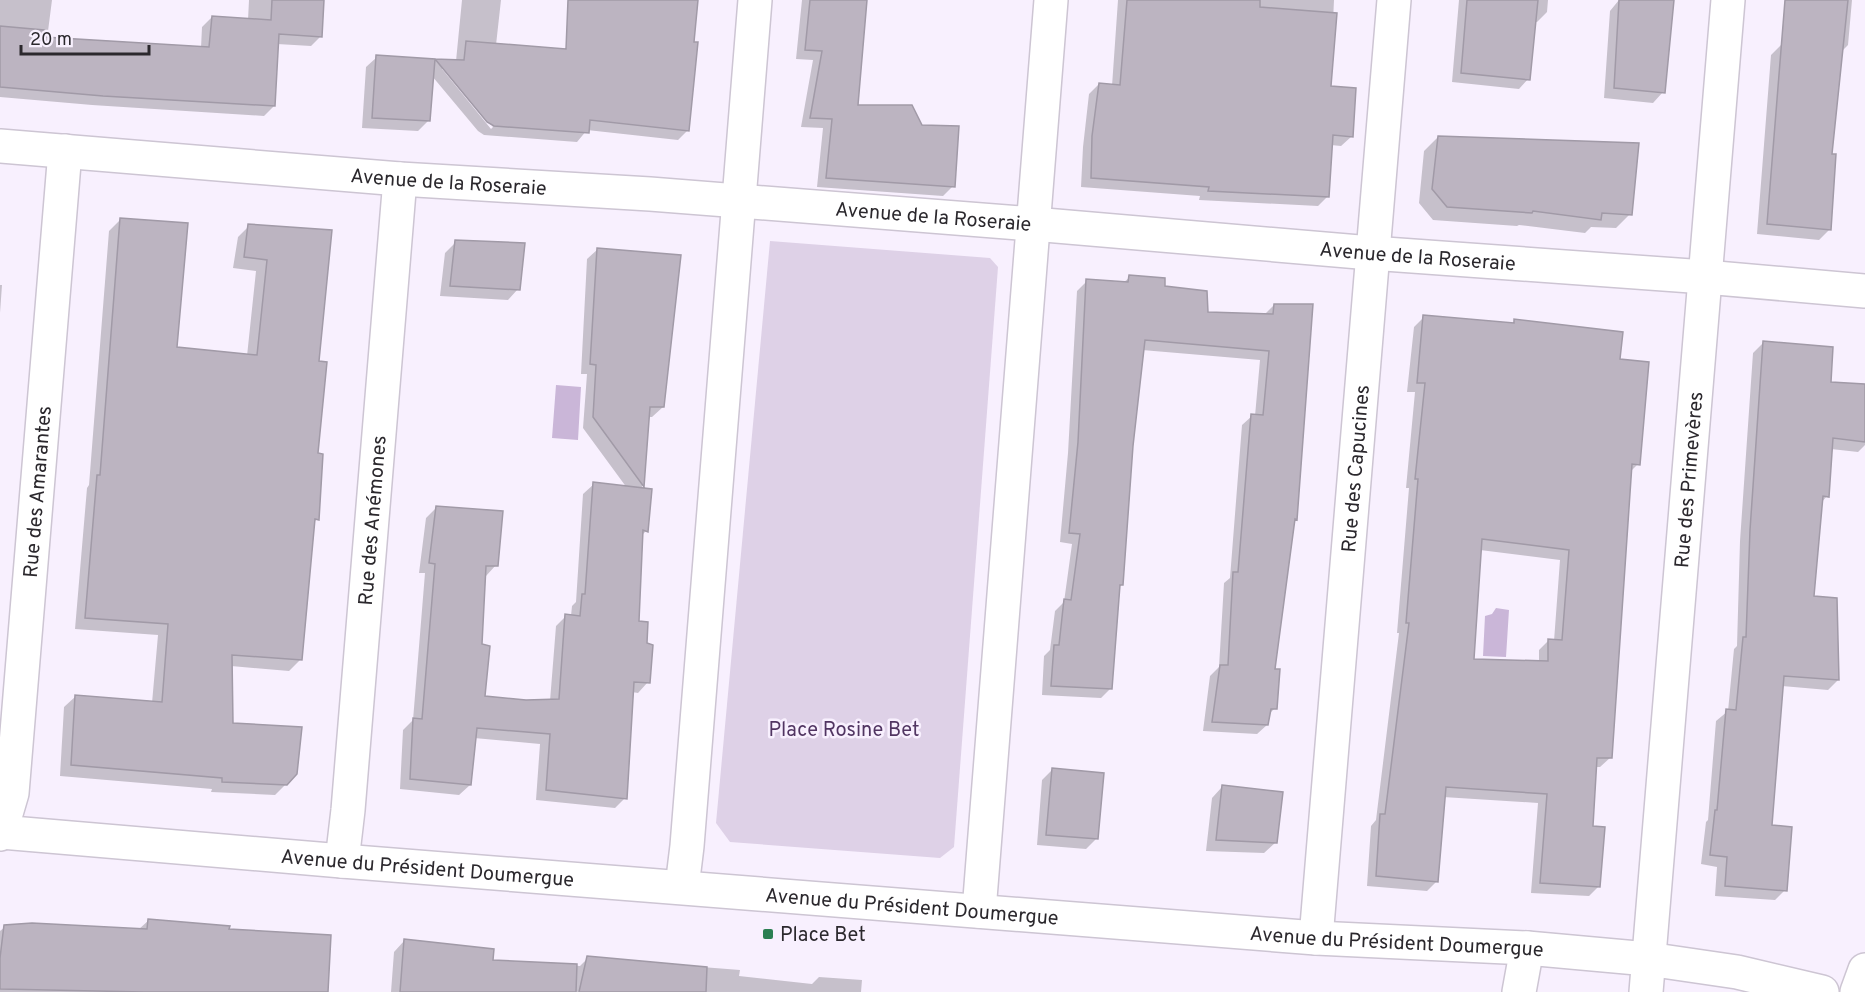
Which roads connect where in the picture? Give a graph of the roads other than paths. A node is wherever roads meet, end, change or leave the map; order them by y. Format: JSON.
{"nodes":[{"id":1,"x":755,"y":0,"type":"edge"},
{"id":2,"x":1051,"y":0,"type":"edge"},
{"id":3,"x":1394,"y":0,"type":"edge"},
{"id":4,"x":1728,"y":0,"type":"edge"},
{"id":5,"x":0,"y":146,"type":"edge"},
{"id":6,"x":65,"y":151,"type":"junction"},
{"id":7,"x":400,"y":179,"type":"junction"},
{"id":8,"x":738,"y":201,"type":"junction"},
{"id":9,"x":1033,"y":224,"type":"junction"},
{"id":10,"x":1371,"y":253,"type":"junction"},
{"id":11,"x":1705,"y":277,"type":"junction"},
{"id":12,"x":1865,"y":291,"type":"edge"},
{"id":13,"x":1,"y":833,"type":"edge"},
{"id":14,"x":342,"y":861,"type":"junction"},
{"id":15,"x":682,"y":887,"type":"junction"},
{"id":16,"x":979,"y":911,"type":"junction"},
{"id":17,"x":1316,"y":938,"type":"junction"},
{"id":18,"x":1527,"y":948,"type":"junction"},
{"id":19,"x":1648,"y":959,"type":"junction"},
{"id":20,"x":1865,"y":970,"type":"edge"},
{"id":21,"x":1519,"y":992,"type":"edge"},
{"id":22,"x":1646,"y":992,"type":"edge"},
{"id":23,"x":1822,"y":992,"type":"edge"},
{"id":24,"x":1857,"y":992,"type":"edge"}],
"edges":[{"from":1,"to":8,"type":"street"},
{"from":2,"to":9,"type":"street"},
{"from":3,"to":10,"type":"street","name":"Rue des Capucines"},
{"from":4,"to":11,"type":"street","name":"Rue des Primevères"},
{"from":5,"to":6,"type":"street","name":"Avenue de la Roseraie"},
{"from":6,"to":7,"type":"street","name":"Avenue de la Roseraie"},
{"from":6,"to":13,"type":"street","name":"Rue des Amarantes"},
{"from":7,"to":8,"type":"street","name":"Avenue de la Roseraie"},
{"from":7,"to":14,"type":"street","name":"Rue des Anémones"},
{"from":8,"to":9,"type":"street","name":"Avenue de la Roseraie"},
{"from":8,"to":15,"type":"street"},
{"from":9,"to":10,"type":"street","name":"Avenue de la Roseraie"},
{"from":9,"to":16,"type":"street"},
{"from":10,"to":11,"type":"street","name":"Avenue de la Roseraie"},
{"from":10,"to":17,"type":"street","name":"Rue des Capucines"},
{"from":11,"to":12,"type":"street","name":"Avenue de la Roseraie"},
{"from":11,"to":19,"type":"street","name":"Rue des Primevères"},
{"from":13,"to":14,"type":"street","name":"Avenue du Président Doumergue"},
{"from":14,"to":15,"type":"street","name":"Avenue du Président Doumergue"},
{"from":15,"to":16,"type":"street","name":"Avenue du Président Doumergue"},
{"from":16,"to":17,"type":"street","name":"Avenue du Président Doumergue"},
{"from":17,"to":18,"type":"street","name":"Avenue du Président Doumergue"},
{"from":18,"to":19,"type":"street","name":"Avenue du Président Doumergue"},
{"from":18,"to":21,"type":"street"},
{"from":19,"to":22,"type":"street","name":"Rue des Primevères"},
{"from":19,"to":23,"type":"street","name":"Avenue du Président Doumergue"},
{"from":20,"to":24,"type":"street"}]}
